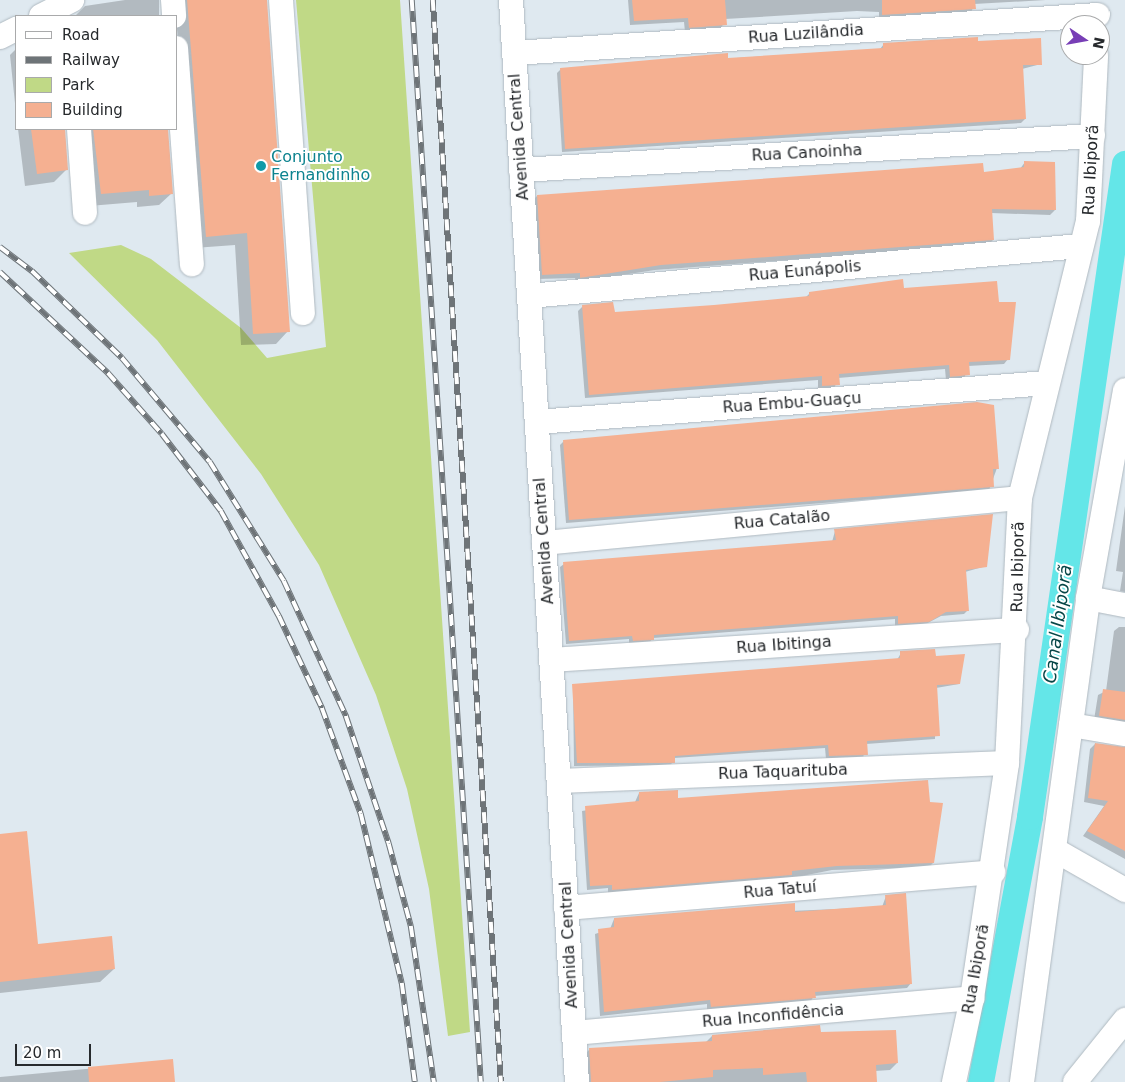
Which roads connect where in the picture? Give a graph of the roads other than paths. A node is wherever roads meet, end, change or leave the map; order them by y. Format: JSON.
{"nodes":[{"id":1,"x":173,"y":0,"type":"edge"},
{"id":2,"x":281,"y":0,"type":"edge"},
{"id":3,"x":511,"y":0,"type":"edge"},
{"id":4,"x":72,"y":6,"type":"edge"},
{"id":5,"x":1098,"y":13,"type":"edge"},
{"id":6,"x":44,"y":15,"type":"edge"},
{"id":7,"x":174,"y":15,"type":"edge"},
{"id":8,"x":15,"y":30,"type":"edge"},
{"id":9,"x":0,"y":37,"type":"edge"},
{"id":10,"x":514,"y":53,"type":"junction"},
{"id":11,"x":1096,"y":65,"type":"edge"},
{"id":12,"x":178,"y":75,"type":"edge"},
{"id":13,"x":80,"y":130,"type":"edge"},
{"id":14,"x":1093,"y":136,"type":"junction"},
{"id":15,"x":521,"y":170,"type":"junction"},
{"id":16,"x":85,"y":213,"type":"dead end"},
{"id":17,"x":1081,"y":246,"type":"junction"},
{"id":18,"x":192,"y":264,"type":"dead end"},
{"id":19,"x":529,"y":296,"type":"junction"},
{"id":20,"x":303,"y":314,"type":"dead end"},
{"id":21,"x":1047,"y":383,"type":"junction"},
{"id":22,"x":1125,"y":390,"type":"edge"},
{"id":23,"x":537,"y":422,"type":"junction"},
{"id":24,"x":1020,"y":498,"type":"junction"},
{"id":25,"x":544,"y":542,"type":"junction"},
{"id":26,"x":1088,"y":598,"type":"junction"},
{"id":27,"x":1125,"y":604,"type":"edge"},
{"id":28,"x":1017,"y":630,"type":"junction"},
{"id":29,"x":551,"y":660,"type":"junction"},
{"id":30,"x":1071,"y":725,"type":"junction"},
{"id":31,"x":1125,"y":734,"type":"edge"},
{"id":32,"x":1007,"y":762,"type":"junction"},
{"id":33,"x":559,"y":781,"type":"junction"},
{"id":34,"x":1055,"y":850,"type":"junction"},
{"id":35,"x":993,"y":872,"type":"junction"},
{"id":36,"x":1125,"y":890,"type":"edge"},
{"id":37,"x":566,"y":908,"type":"junction"},
{"id":38,"x":972,"y":998,"type":"junction"},
{"id":39,"x":1125,"y":1020,"type":"edge"},
{"id":40,"x":574,"y":1033,"type":"junction"},
{"id":41,"x":577,"y":1082,"type":"edge"},
{"id":42,"x":954,"y":1082,"type":"edge"},
{"id":43,"x":1022,"y":1082,"type":"edge"},
{"id":44,"x":1076,"y":1082,"type":"edge"}],
"edges":[{"from":1,"to":7,"type":"street"},
{"from":2,"to":20,"type":"street"},
{"from":3,"to":10,"type":"street","name":"Avenida Central"},
{"from":4,"to":6,"type":"street"},
{"from":5,"to":10,"type":"street","name":"Rua Luzilândia"},
{"from":8,"to":9,"type":"street"},
{"from":10,"to":15,"type":"street","name":"Avenida Central"},
{"from":11,"to":14,"type":"street","name":"Rua Ibiporã"},
{"from":12,"to":18,"type":"street"},
{"from":13,"to":16,"type":"street"},
{"from":14,"to":15,"type":"street","name":"Rua Canoinha"},
{"from":14,"to":17,"type":"street","name":"Rua Ibiporã"},
{"from":15,"to":19,"type":"street","name":"Avenida Central"},
{"from":17,"to":19,"type":"street","name":"Rua Eunápolis"},
{"from":17,"to":21,"type":"street","name":"Rua Ibiporã"},
{"from":19,"to":23,"type":"street","name":"Avenida Central"},
{"from":21,"to":23,"type":"street","name":"Rua Embu-Guaçu"},
{"from":21,"to":24,"type":"street","name":"Rua Ibiporã"},
{"from":22,"to":26,"type":"street"},
{"from":23,"to":25,"type":"street","name":"Avenida Central"},
{"from":24,"to":25,"type":"street","name":"Rua Catalão"},
{"from":24,"to":28,"type":"street","name":"Rua Ibiporã"},
{"from":25,"to":29,"type":"street","name":"Avenida Central"},
{"from":26,"to":27,"type":"street"},
{"from":26,"to":30,"type":"street"},
{"from":28,"to":29,"type":"street","name":"Rua Ibitinga"},
{"from":28,"to":32,"type":"street","name":"Rua Ibiporã"},
{"from":29,"to":33,"type":"street","name":"Avenida Central"},
{"from":30,"to":31,"type":"street"},
{"from":30,"to":34,"type":"street"},
{"from":32,"to":33,"type":"street","name":"Rua Taquarituba"},
{"from":32,"to":35,"type":"street","name":"Rua Ibiporã"},
{"from":33,"to":37,"type":"street","name":"Avenida Central"},
{"from":34,"to":36,"type":"street"},
{"from":34,"to":43,"type":"street"},
{"from":35,"to":37,"type":"street","name":"Rua Tatuí"},
{"from":35,"to":38,"type":"street","name":"Rua Ibiporã"},
{"from":37,"to":40,"type":"street","name":"Avenida Central"},
{"from":38,"to":40,"type":"street","name":"Rua Inconfidência"},
{"from":38,"to":42,"type":"street","name":"Rua Ibiporã"},
{"from":39,"to":44,"type":"street"},
{"from":40,"to":41,"type":"street","name":"Avenida Central"}]}
